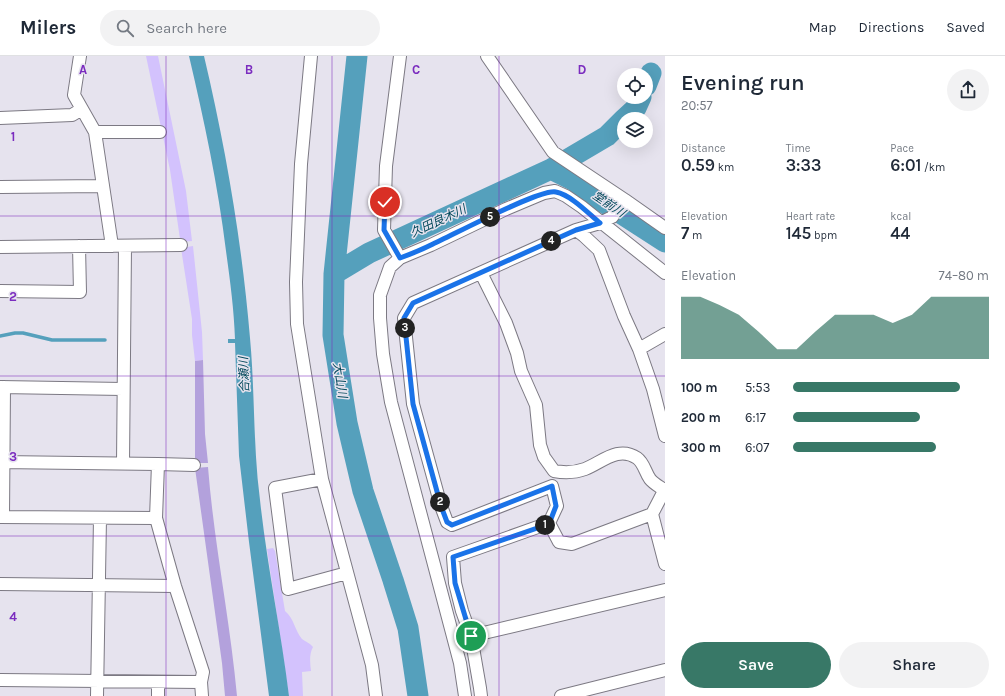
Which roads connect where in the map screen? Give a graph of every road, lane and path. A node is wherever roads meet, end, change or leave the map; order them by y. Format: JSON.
{"nodes":[{"id":1,"x":80,"y":56,"type":"edge"},
{"id":2,"x":311,"y":56,"type":"edge"},
{"id":3,"x":400,"y":56,"type":"edge"},
{"id":4,"x":487,"y":56,"type":"edge"},
{"id":5,"x":82,"y":109,"type":"junction"},
{"id":6,"x":0,"y":118,"type":"edge"},
{"id":7,"x":95,"y":132,"type":"junction"},
{"id":8,"x":160,"y":132,"type":"dead end"},
{"id":9,"x":103,"y":186,"type":"junction"},
{"id":10,"x":0,"y":187,"type":"edge"},
{"id":11,"x":625,"y":200,"type":"junction"},
{"id":12,"x":600,"y":223,"type":"junction"},
{"id":13,"x":665,"y":228,"type":"edge"},
{"id":14,"x":576,"y":230,"type":"junction"},
{"id":15,"x":181,"y":245,"type":"dead end"},
{"id":16,"x":79,"y":246,"type":"junction"},
{"id":17,"x":112,"y":246,"type":"junction"},
{"id":18,"x":125,"y":246,"type":"junction"},
{"id":19,"x":0,"y":247,"type":"edge"},
{"id":20,"x":400,"y":258,"type":"junction"},
{"id":21,"x":482,"y":273,"type":"junction"},
{"id":22,"x":665,"y":273,"type":"edge"},
{"id":23,"x":0,"y":291,"type":"edge"},
{"id":24,"x":665,"y":334,"type":"edge"},
{"id":25,"x":639,"y":349,"type":"junction"},
{"id":26,"x":2,"y":387,"type":"edge"},
{"id":27,"x":123,"y":389,"type":"junction"},
{"id":28,"x":665,"y":436,"type":"edge"},
{"id":29,"x":2,"y":462,"type":"edge"},
{"id":30,"x":123,"y":464,"type":"junction"},
{"id":31,"x":158,"y":464,"type":"junction"},
{"id":32,"x":194,"y":465,"type":"dead end"},
{"id":33,"x":322,"y":479,"type":"junction"},
{"id":34,"x":665,"y":490,"type":"edge"},
{"id":35,"x":652,"y":514,"type":"junction"},
{"id":36,"x":1,"y":517,"type":"edge"},
{"id":37,"x":100,"y":518,"type":"junction"},
{"id":38,"x":156,"y":518,"type":"junction"},
{"id":39,"x":549,"y":524,"type":"junction"},
{"id":40,"x":662,"y":540,"type":"edge"},
{"id":41,"x":665,"y":564,"type":"edge"},
{"id":42,"x":347,"y":573,"type":"junction"},
{"id":43,"x":0,"y":584,"type":"edge"},
{"id":44,"x":99,"y":585,"type":"junction"},
{"id":45,"x":175,"y":586,"type":"junction"},
{"id":46,"x":665,"y":590,"type":"edge"},
{"id":47,"x":471,"y":636,"type":"junction"},
{"id":48,"x":665,"y":670,"type":"edge"},
{"id":49,"x":0,"y":680,"type":"edge"},
{"id":50,"x":97,"y":682,"type":"junction"},
{"id":51,"x":158,"y":682,"type":"junction"},
{"id":52,"x":201,"y":682,"type":"junction"},
{"id":53,"x":97,"y":696,"type":"edge"},
{"id":54,"x":158,"y":696,"type":"edge"},
{"id":55,"x":202,"y":696,"type":"edge"},
{"id":56,"x":376,"y":696,"type":"edge"},
{"id":57,"x":464,"y":696,"type":"edge"},
{"id":58,"x":481,"y":696,"type":"edge"},
{"id":59,"x":561,"y":696,"type":"edge"}],
"edges":[{"from":1,"to":5,"type":"street"},
{"from":2,"to":33,"type":"street"},
{"from":3,"to":20,"type":"street"},
{"from":4,"to":11,"type":"street"},
{"from":5,"to":6,"type":"street"},
{"from":5,"to":7,"type":"street"},
{"from":7,"to":8,"type":"street"},
{"from":7,"to":9,"type":"street"},
{"from":9,"to":10,"type":"street"},
{"from":9,"to":17,"type":"street"},
{"from":11,"to":12,"type":"street"},
{"from":11,"to":13,"type":"street"},
{"from":12,"to":14,"type":"street"},
{"from":12,"to":20,"type":"street"},
{"from":12,"to":22,"type":"street"},
{"from":14,"to":21,"type":"street"},
{"from":14,"to":25,"type":"street"},
{"from":15,"to":18,"type":"street"},
{"from":16,"to":17,"type":"street"},
{"from":16,"to":19,"type":"street"},
{"from":16,"to":23,"type":"street"},
{"from":17,"to":18,"type":"street"},
{"from":18,"to":27,"type":"street"},
{"from":20,"to":57,"type":"street"},
{"from":21,"to":34,"type":"street"},
{"from":21,"to":39,"type":"street"},
{"from":24,"to":25,"type":"street"},
{"from":25,"to":28,"type":"street"},
{"from":26,"to":27,"type":"street"},
{"from":26,"to":29,"type":"street"},
{"from":27,"to":30,"type":"street"},
{"from":29,"to":30,"type":"street"},
{"from":29,"to":36,"type":"street"},
{"from":30,"to":31,"type":"street"},
{"from":31,"to":32,"type":"street"},
{"from":31,"to":38,"type":"street"},
{"from":33,"to":42,"type":"street"},
{"from":33,"to":42,"type":"street"},
{"from":34,"to":35,"type":"street"},
{"from":35,"to":39,"type":"street"},
{"from":35,"to":40,"type":"street"},
{"from":36,"to":37,"type":"street"},
{"from":37,"to":38,"type":"street"},
{"from":37,"to":44,"type":"street"},
{"from":38,"to":45,"type":"street"},
{"from":39,"to":47,"type":"street"},
{"from":40,"to":41,"type":"street"},
{"from":42,"to":56,"type":"street"},
{"from":43,"to":44,"type":"street"},
{"from":44,"to":45,"type":"street"},
{"from":44,"to":50,"type":"street"},
{"from":45,"to":52,"type":"street"},
{"from":46,"to":47,"type":"street"},
{"from":47,"to":58,"type":"street"},
{"from":48,"to":59,"type":"street"},
{"from":49,"to":50,"type":"street"},
{"from":50,"to":51,"type":"street"},
{"from":50,"to":53,"type":"street"},
{"from":51,"to":52,"type":"street"},
{"from":51,"to":54,"type":"street"},
{"from":52,"to":55,"type":"street"}]}
